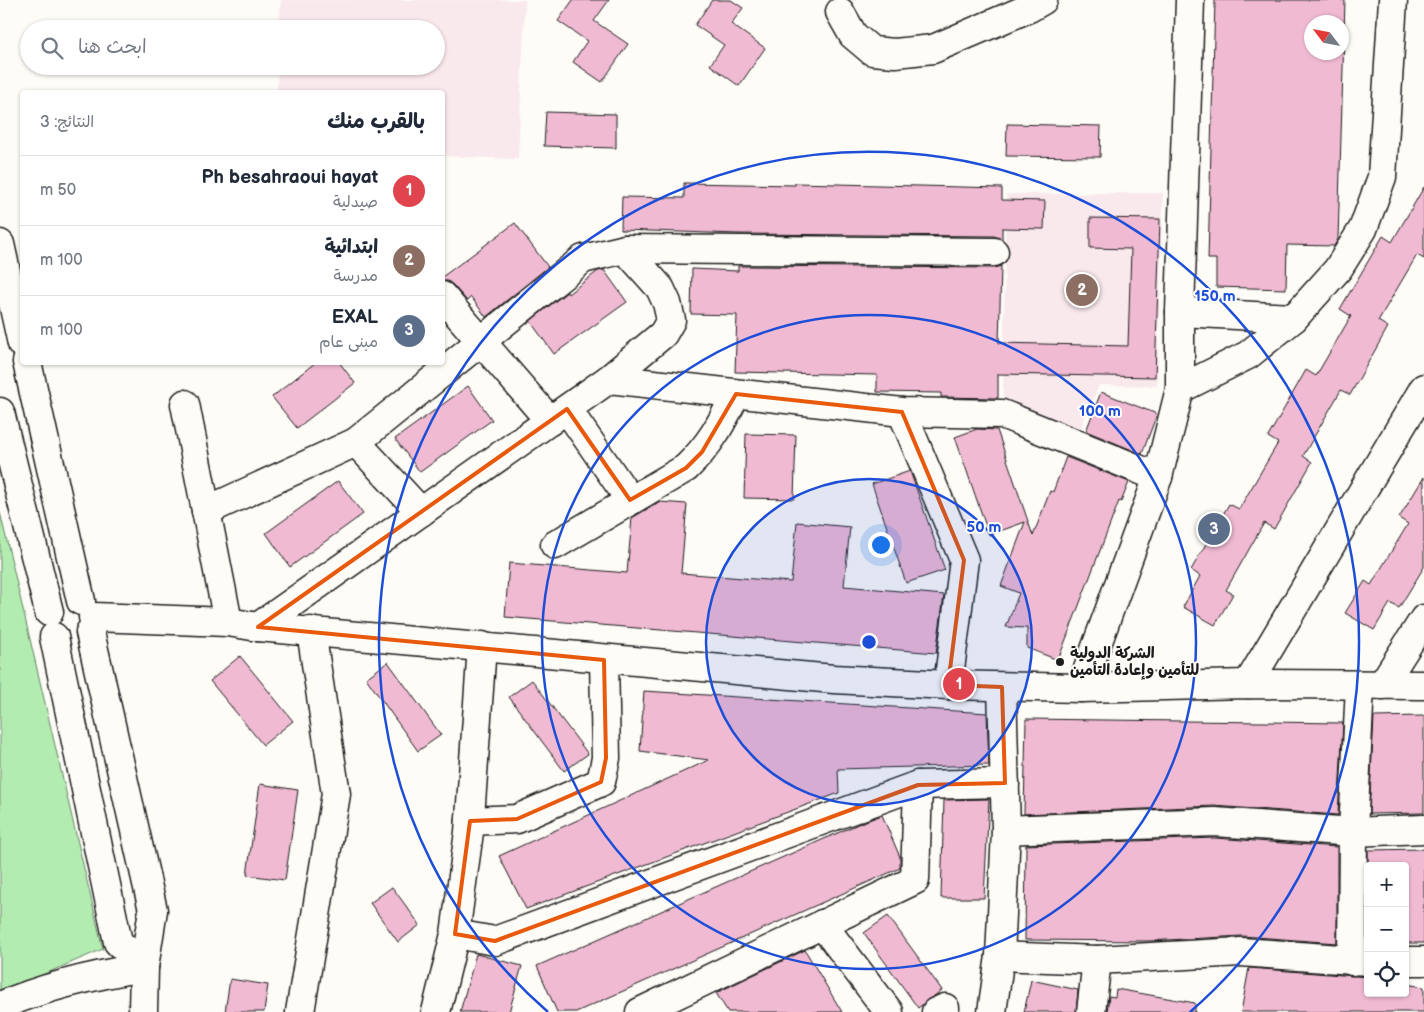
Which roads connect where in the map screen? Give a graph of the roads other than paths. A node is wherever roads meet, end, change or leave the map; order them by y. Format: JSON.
{"nodes":[{"id":1,"x":1043,"y":0,"type":"edge"},
{"id":2,"x":1190,"y":0,"type":"edge"},
{"id":3,"x":1393,"y":0,"type":"edge"},
{"id":4,"x":840,"y":12,"type":"dead end"},
{"id":5,"x":0,"y":244,"type":"edge"},
{"id":6,"x":625,"y":249,"type":"junction"},
{"id":7,"x":994,"y":252,"type":"dead end"},
{"id":8,"x":445,"y":299,"type":"edge"},
{"id":9,"x":1180,"y":312,"type":"junction"},
{"id":10,"x":1294,"y":318,"type":"junction"},
{"id":11,"x":20,"y":335,"type":"edge"},
{"id":12,"x":482,"y":342,"type":"junction"},
{"id":13,"x":28,"y":365,"type":"edge"},
{"id":14,"x":609,"y":379,"type":"junction"},
{"id":15,"x":1424,"y":388,"type":"edge"},
{"id":16,"x":1180,"y":389,"type":"junction"},
{"id":17,"x":736,"y":394,"type":"junction"},
{"id":18,"x":185,"y":404,"type":"dead end"},
{"id":19,"x":0,"y":412,"type":"edge"},
{"id":20,"x":902,"y":412,"type":"junction"},
{"id":21,"x":559,"y":415,"type":"junction"},
{"id":22,"x":356,"y":442,"type":"junction"},
{"id":23,"x":1158,"y":476,"type":"junction"},
{"id":24,"x":630,"y":500,"type":"junction"},
{"id":25,"x":206,"y":511,"type":"junction"},
{"id":26,"x":421,"y":512,"type":"junction"},
{"id":27,"x":555,"y":545,"type":"dead end"},
{"id":28,"x":88,"y":617,"type":"junction"},
{"id":29,"x":1424,"y":619,"type":"edge"},
{"id":30,"x":228,"y":622,"type":"junction"},
{"id":31,"x":51,"y":624,"type":"junction"},
{"id":32,"x":258,"y":627,"type":"junction"},
{"id":33,"x":311,"y":631,"type":"junction"},
{"id":34,"x":482,"y":646,"type":"junction"},
{"id":35,"x":604,"y":660,"type":"junction"},
{"id":36,"x":1248,"y":684,"type":"junction"},
{"id":37,"x":948,"y":685,"type":"junction"},
{"id":38,"x":1371,"y":685,"type":"junction"},
{"id":39,"x":1424,"y":685,"type":"edge"},
{"id":40,"x":1002,"y":687,"type":"junction"},
{"id":41,"x":1081,"y":688,"type":"junction"},
{"id":42,"x":1005,"y":783,"type":"junction"},
{"id":43,"x":918,"y":785,"type":"junction"},
{"id":44,"x":470,"y":821,"type":"junction"},
{"id":45,"x":1424,"y":829,"type":"edge"},
{"id":46,"x":1006,"y":830,"type":"junction"},
{"id":47,"x":1353,"y":832,"type":"junction"},
{"id":48,"x":822,"y":924,"type":"junction"},
{"id":49,"x":454,"y":934,"type":"junction"},
{"id":50,"x":1000,"y":956,"type":"junction"},
{"id":51,"x":1097,"y":960,"type":"junction"},
{"id":52,"x":1360,"y":961,"type":"edge"},
{"id":53,"x":1409,"y":961,"type":"edge"},
{"id":54,"x":1424,"y":962,"type":"edge"},
{"id":55,"x":144,"y":967,"type":"junction"},
{"id":56,"x":0,"y":1006,"type":"edge"},
{"id":57,"x":143,"y":1012,"type":"edge"},
{"id":58,"x":300,"y":1012,"type":"edge"},
{"id":59,"x":436,"y":1012,"type":"edge"},
{"id":60,"x":640,"y":1012,"type":"edge"},
{"id":61,"x":889,"y":1012,"type":"edge"},
{"id":62,"x":992,"y":1012,"type":"edge"},
{"id":63,"x":1091,"y":1012,"type":"edge"}],
"edges":[{"from":1,"to":4,"type":"street"},
{"from":2,"to":9,"type":"street"},
{"from":3,"to":10,"type":"street"},
{"from":5,"to":11,"type":"street"},
{"from":6,"to":7,"type":"street"},
{"from":6,"to":12,"type":"street"},
{"from":6,"to":14,"type":"street"},
{"from":8,"to":12,"type":"street"},
{"from":9,"to":10,"type":"street"},
{"from":9,"to":16,"type":"street"},
{"from":10,"to":16,"type":"street"},
{"from":12,"to":21,"type":"street"},
{"from":12,"to":22,"type":"street"},
{"from":13,"to":28,"type":"street"},
{"from":14,"to":17,"type":"street"},
{"from":14,"to":21,"type":"street"},
{"from":15,"to":36,"type":"street"},
{"from":16,"to":23,"type":"street"},
{"from":17,"to":20,"type":"street"},
{"from":17,"to":24,"type":"street"},
{"from":18,"to":25,"type":"street"},
{"from":19,"to":31,"type":"street"},
{"from":20,"to":23,"type":"street"},
{"from":20,"to":37,"type":"street"},
{"from":21,"to":24,"type":"street"},
{"from":21,"to":26,"type":"street"},
{"from":22,"to":25,"type":"street"},
{"from":22,"to":26,"type":"street"},
{"from":23,"to":41,"type":"street"},
{"from":24,"to":27,"type":"street"},
{"from":25,"to":30,"type":"street"},
{"from":26,"to":32,"type":"street"},
{"from":28,"to":30,"type":"street"},
{"from":28,"to":31,"type":"street"},
{"from":28,"to":31,"type":"street"},
{"from":28,"to":55,"type":"street"},
{"from":29,"to":38,"type":"street"},
{"from":30,"to":32,"type":"street"},
{"from":31,"to":55,"type":"street"},
{"from":32,"to":33,"type":"street"},
{"from":33,"to":34,"type":"street"},
{"from":33,"to":58,"type":"street"},
{"from":34,"to":35,"type":"street"},
{"from":34,"to":44,"type":"street"},
{"from":35,"to":37,"type":"street"},
{"from":35,"to":44,"type":"street"},
{"from":36,"to":38,"type":"street"},
{"from":36,"to":41,"type":"street"},
{"from":37,"to":40,"type":"street"},
{"from":38,"to":39,"type":"street"},
{"from":38,"to":47,"type":"street"},
{"from":40,"to":41,"type":"street"},
{"from":40,"to":42,"type":"street"},
{"from":42,"to":43,"type":"street"},
{"from":42,"to":46,"type":"street"},
{"from":43,"to":48,"type":"street"},
{"from":43,"to":49,"type":"street"},
{"from":44,"to":49,"type":"street"},
{"from":45,"to":47,"type":"street"},
{"from":46,"to":47,"type":"street"},
{"from":46,"to":50,"type":"street"},
{"from":47,"to":52,"type":"street"},
{"from":48,"to":60,"type":"street"},
{"from":48,"to":61,"type":"street"},
{"from":49,"to":59,"type":"street"},
{"from":50,"to":51,"type":"street"},
{"from":50,"to":62,"type":"street"},
{"from":51,"to":52,"type":"street"},
{"from":51,"to":63,"type":"street"},
{"from":53,"to":54,"type":"street"},
{"from":55,"to":56,"type":"street"},
{"from":55,"to":57,"type":"street"}]}
